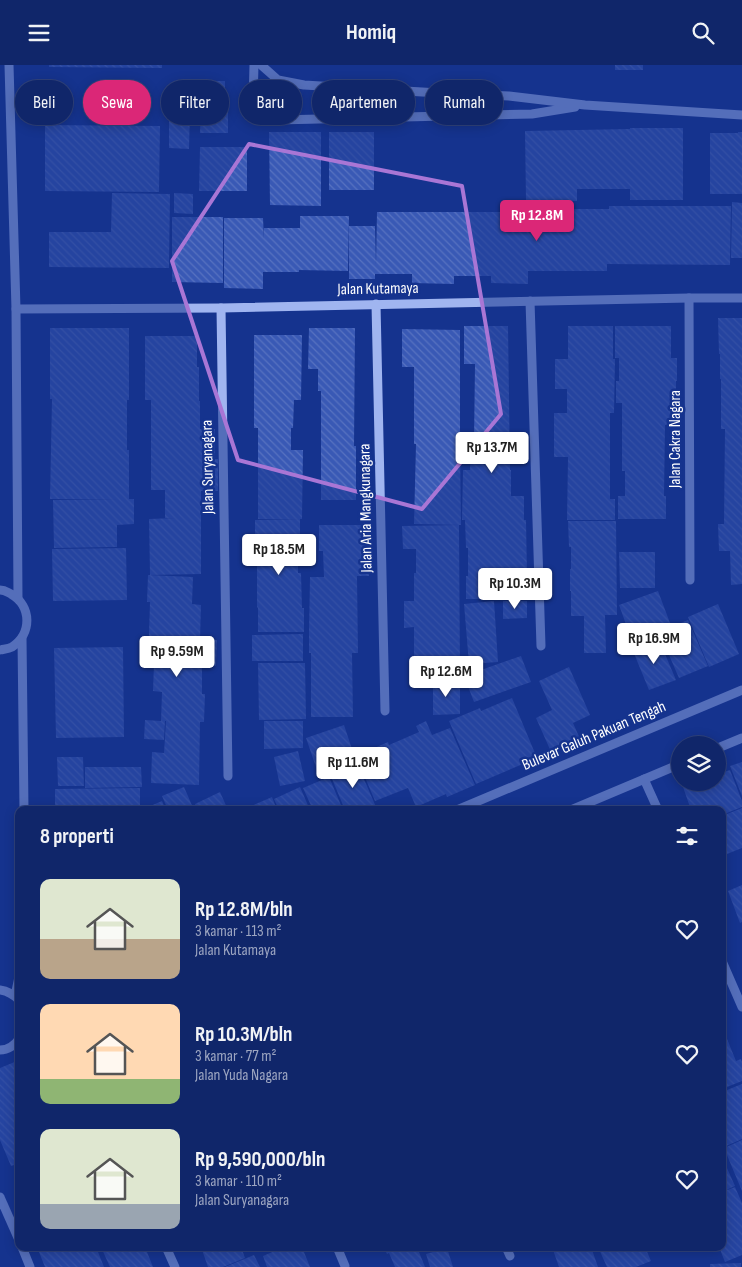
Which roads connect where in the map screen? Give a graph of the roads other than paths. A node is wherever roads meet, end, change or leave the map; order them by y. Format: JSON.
{"nodes":[{"id":1,"x":9,"y":65,"type":"edge"},
{"id":2,"x":254,"y":65,"type":"edge"},
{"id":3,"x":262,"y":65,"type":"edge"},
{"id":4,"x":585,"y":105,"type":"junction"},
{"id":5,"x":742,"y":115,"type":"edge"},
{"id":6,"x":689,"y":298,"type":"junction"},
{"id":7,"x":742,"y":298,"type":"edge"},
{"id":8,"x":530,"y":301,"type":"junction"},
{"id":9,"x":376,"y":304,"type":"junction"},
{"id":10,"x":221,"y":307,"type":"junction"},
{"id":11,"x":16,"y":309,"type":"junction"},
{"id":12,"x":690,"y":580,"type":"dead end"},
{"id":13,"x":0,"y":590,"type":"edge"},
{"id":14,"x":18,"y":598,"type":"junction"},
{"id":15,"x":22,"y":638,"type":"junction"},
{"id":16,"x":541,"y":646,"type":"dead end"},
{"id":17,"x":0,"y":650,"type":"edge"},
{"id":18,"x":742,"y":690,"type":"edge"},
{"id":19,"x":386,"y":711,"type":"dead end"},
{"id":20,"x":742,"y":738,"type":"edge"},
{"id":21,"x":726,"y":745,"type":"edge"},
{"id":22,"x":671,"y":768,"type":"edge"},
{"id":23,"x":228,"y":776,"type":"dead end"},
{"id":24,"x":644,"y":779,"type":"junction"},
{"id":25,"x":24,"y":806,"type":"edge"},
{"id":26,"x":466,"y":806,"type":"edge"},
{"id":27,"x":580,"y":806,"type":"edge"},
{"id":28,"x":656,"y":806,"type":"edge"},
{"id":29,"x":726,"y":970,"type":"edge"},
{"id":30,"x":0,"y":990,"type":"edge"},
{"id":31,"x":15,"y":997,"type":"edge"},
{"id":32,"x":742,"y":1007,"type":"edge"},
{"id":33,"x":15,"y":1043,"type":"edge"},
{"id":34,"x":0,"y":1050,"type":"edge"},
{"id":35,"x":0,"y":1197,"type":"edge"},
{"id":36,"x":15,"y":1232,"type":"edge"},
{"id":37,"x":24,"y":1251,"type":"edge"},
{"id":38,"x":168,"y":1251,"type":"edge"},
{"id":39,"x":339,"y":1251,"type":"edge"},
{"id":40,"x":345,"y":1265,"type":"dead end"},
{"id":41,"x":30,"y":1267,"type":"edge"},
{"id":42,"x":175,"y":1267,"type":"edge"}],
"edges":[{"from":1,"to":11,"type":"street"},
{"from":2,"to":4,"type":"street"},
{"from":3,"to":4,"type":"street"},
{"from":4,"to":5,"type":"street"},
{"from":6,"to":7,"type":"street","name":"Jalan Kutamaya"},
{"from":6,"to":8,"type":"street","name":"Jalan Kutamaya"},
{"from":6,"to":12,"type":"street","name":"Jalan Cakra Nagara"},
{"from":8,"to":9,"type":"street","name":"Jalan Kutamaya"},
{"from":8,"to":16,"type":"street"},
{"from":9,"to":10,"type":"street","name":"Jalan Kutamaya"},
{"from":9,"to":19,"type":"street","name":"Jalan Aria Mangkunagara"},
{"from":10,"to":11,"type":"street","name":"Jalan Kutamaya"},
{"from":10,"to":23,"type":"street","name":"Jalan Suryanagara"},
{"from":11,"to":14,"type":"street"},
{"from":13,"to":14,"type":"street"},
{"from":14,"to":15,"type":"street"},
{"from":15,"to":17,"type":"street"},
{"from":15,"to":25,"type":"street"},
{"from":18,"to":26,"type":"street","name":"Bulevar Galuh Pakuan Tengah"},
{"from":20,"to":21,"type":"street"},
{"from":22,"to":24,"type":"street"},
{"from":24,"to":27,"type":"street"},
{"from":24,"to":28,"type":"street"},
{"from":29,"to":32,"type":"street"},
{"from":30,"to":31,"type":"street"},
{"from":33,"to":34,"type":"street"},
{"from":35,"to":36,"type":"street"},
{"from":37,"to":41,"type":"street"},
{"from":38,"to":42,"type":"street"},
{"from":39,"to":40,"type":"street"}]}
